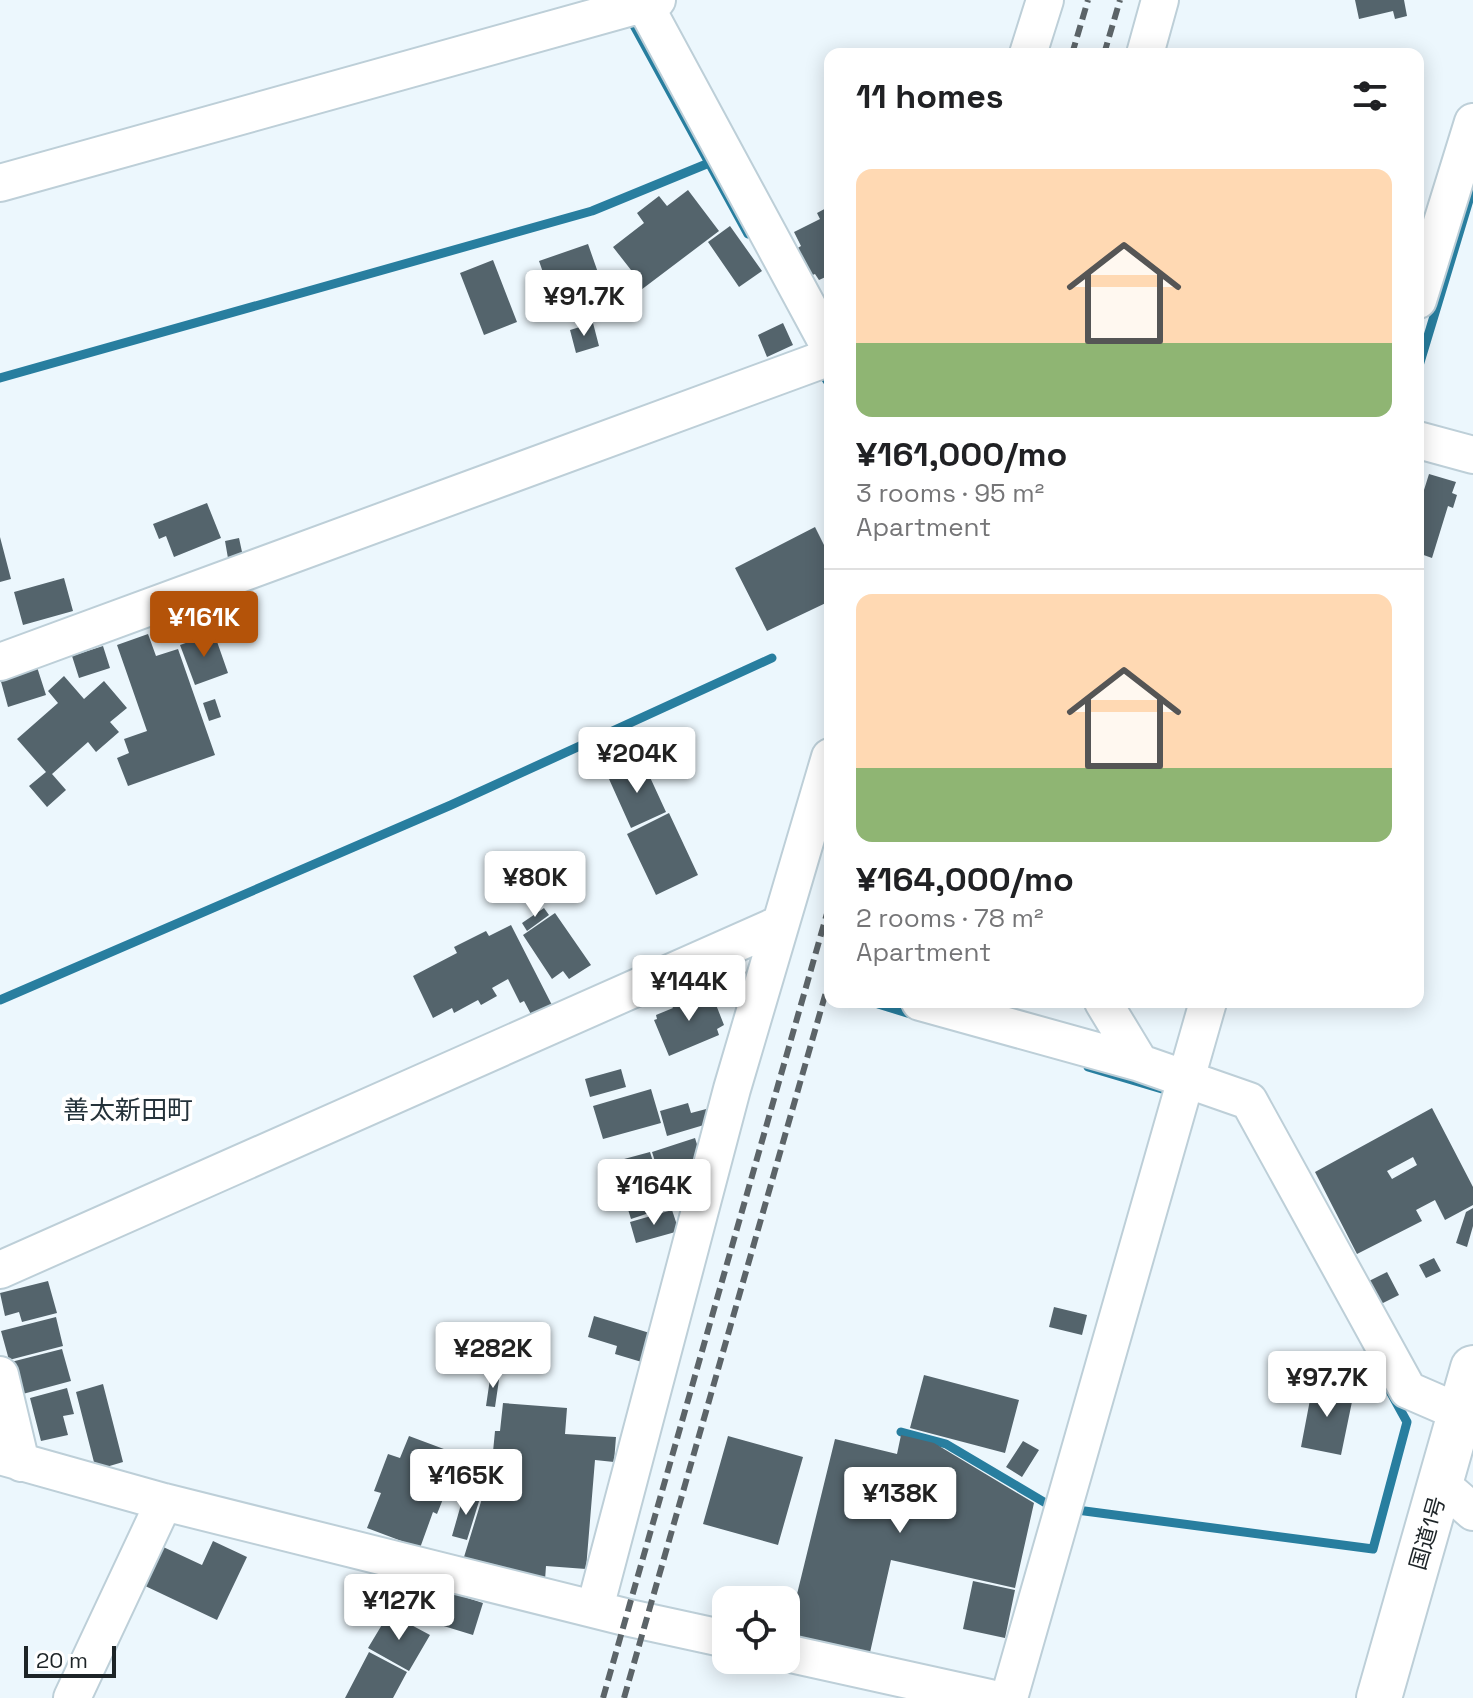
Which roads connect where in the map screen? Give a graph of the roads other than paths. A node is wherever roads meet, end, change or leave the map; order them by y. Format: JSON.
{"nodes":[{"id":1,"x":1045,"y":0,"type":"edge"},
{"id":2,"x":1160,"y":0,"type":"edge"},
{"id":3,"x":648,"y":1,"type":"edge"},
{"id":4,"x":1030,"y":48,"type":"edge"},
{"id":5,"x":1147,"y":48,"type":"edge"},
{"id":6,"x":1473,"y":122,"type":"edge"},
{"id":7,"x":0,"y":183,"type":"edge"},
{"id":8,"x":1424,"y":281,"type":"edge"},
{"id":9,"x":824,"y":337,"type":"edge"},
{"id":10,"x":824,"y":359,"type":"edge"},
{"id":11,"x":1424,"y":442,"type":"edge"},
{"id":12,"x":1473,"y":455,"type":"edge"},
{"id":13,"x":0,"y":662,"type":"edge"},
{"id":14,"x":824,"y":777,"type":"edge"},
{"id":15,"x":780,"y":924,"type":"junction"},
{"id":16,"x":942,"y":1008,"type":"edge"},
{"id":17,"x":1107,"y":1008,"type":"edge"},
{"id":18,"x":1206,"y":1008,"type":"edge"},
{"id":19,"x":1140,"y":1063,"type":"junction"},
{"id":20,"x":1186,"y":1079,"type":"junction"},
{"id":21,"x":0,"y":1270,"type":"edge"},
{"id":22,"x":1473,"y":1368,"type":"edge"},
{"id":23,"x":0,"y":1375,"type":"edge"},
{"id":24,"x":1461,"y":1413,"type":"junction"},
{"id":25,"x":11,"y":1460,"type":"edge"},
{"id":26,"x":1457,"y":1498,"type":"edge"},
{"id":27,"x":164,"y":1502,"type":"junction"},
{"id":28,"x":595,"y":1608,"type":"junction"},
{"id":29,"x":712,"y":1636,"type":"edge"},
{"id":30,"x":800,"y":1656,"type":"edge"},
{"id":31,"x":72,"y":1698,"type":"edge"},
{"id":32,"x":990,"y":1698,"type":"edge"},
{"id":33,"x":1009,"y":1698,"type":"edge"},
{"id":34,"x":1379,"y":1698,"type":"edge"}],
"edges":[{"from":1,"to":4,"type":"street"},
{"from":2,"to":5,"type":"street"},
{"from":3,"to":7,"type":"street"},
{"from":3,"to":9,"type":"street"},
{"from":6,"to":8,"type":"street"},
{"from":10,"to":13,"type":"street"},
{"from":11,"to":12,"type":"street"},
{"from":14,"to":15,"type":"street"},
{"from":15,"to":21,"type":"street"},
{"from":15,"to":28,"type":"street"},
{"from":16,"to":19,"type":"street"},
{"from":17,"to":19,"type":"street"},
{"from":18,"to":20,"type":"street"},
{"from":19,"to":20,"type":"street"},
{"from":20,"to":24,"type":"street"},
{"from":20,"to":33,"type":"street"},
{"from":22,"to":24,"type":"highway","name":"国道1号"},
{"from":23,"to":25,"type":"street"},
{"from":24,"to":26,"type":"highway","name":"国道1号"},
{"from":25,"to":27,"type":"street"},
{"from":26,"to":34,"type":"highway","name":"国道1号"},
{"from":27,"to":28,"type":"street"},
{"from":27,"to":31,"type":"street"},
{"from":28,"to":29,"type":"street"},
{"from":30,"to":32,"type":"street"}]}
